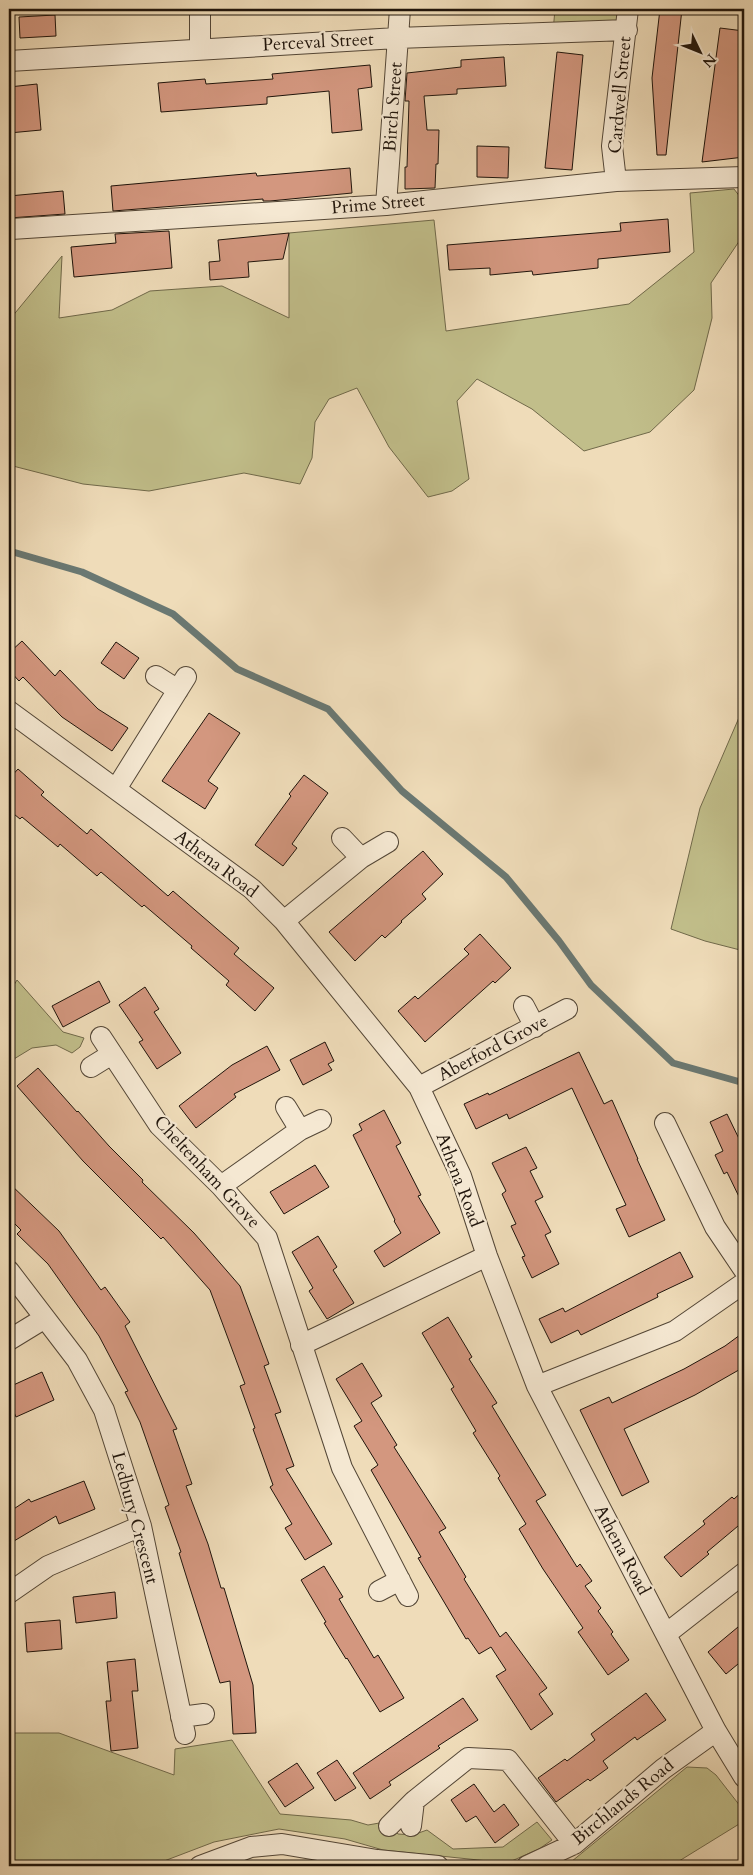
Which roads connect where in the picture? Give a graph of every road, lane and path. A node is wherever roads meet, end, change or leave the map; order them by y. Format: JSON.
{"nodes":[{"id":1,"x":200,"y":9,"type":"edge"},
{"id":2,"x":400,"y":9,"type":"edge"},
{"id":3,"x":628,"y":9,"type":"edge"},
{"id":4,"x":627,"y":30,"type":"junction"},
{"id":5,"x":398,"y":38,"type":"junction"},
{"id":6,"x":200,"y":49,"type":"junction"},
{"id":7,"x":9,"y":61,"type":"edge"},
{"id":8,"x":744,"y":177,"type":"edge"},
{"id":9,"x":616,"y":182,"type":"junction"},
{"id":10,"x":386,"y":205,"type":"junction"},
{"id":11,"x":10,"y":229,"type":"dead end"},
{"id":12,"x":156,"y":676,"type":"dead end"},
{"id":13,"x":10,"y":715,"type":"edge"},
{"id":14,"x":116,"y":789,"type":"junction"},
{"id":15,"x":342,"y":838,"type":"dead end"},
{"id":16,"x":388,"y":842,"type":"dead end"},
{"id":17,"x":362,"y":858,"type":"junction"},
{"id":18,"x":284,"y":921,"type":"junction"},
{"id":19,"x":524,"y":1006,"type":"dead end"},
{"id":20,"x":567,"y":1009,"type":"dead end"},
{"id":21,"x":534,"y":1027,"type":"junction"},
{"id":22,"x":101,"y":1037,"type":"dead end"},
{"id":23,"x":112,"y":1054,"type":"junction"},
{"id":24,"x":91,"y":1067,"type":"dead end"},
{"id":25,"x":419,"y":1087,"type":"junction"},
{"id":26,"x":286,"y":1107,"type":"dead end"},
{"id":27,"x":322,"y":1120,"type":"dead end"},
{"id":28,"x":664,"y":1122,"type":"dead end"},
{"id":29,"x":300,"y":1130,"type":"junction"},
{"id":30,"x":221,"y":1186,"type":"junction"},
{"id":31,"x":487,"y":1256,"type":"junction"},
{"id":32,"x":744,"y":1270,"type":"edge"},
{"id":33,"x":9,"y":1271,"type":"edge"},
{"id":34,"x":744,"y":1283,"type":"edge"},
{"id":35,"x":45,"y":1318,"type":"junction"},
{"id":36,"x":9,"y":1340,"type":"edge"},
{"id":37,"x":301,"y":1346,"type":"junction"},
{"id":38,"x":537,"y":1386,"type":"junction"},
{"id":39,"x":141,"y":1526,"type":"junction"},
{"id":40,"x":744,"y":1573,"type":"edge"},
{"id":41,"x":379,"y":1591,"type":"dead end"},
{"id":42,"x":9,"y":1593,"type":"edge"},
{"id":43,"x":666,"y":1634,"type":"junction"},
{"id":44,"x":204,"y":1714,"type":"dead end"},
{"id":45,"x":716,"y":1731,"type":"junction"},
{"id":46,"x":744,"y":1777,"type":"edge"},
{"id":47,"x":414,"y":1801,"type":"junction"},
{"id":48,"x":390,"y":1826,"type":"dead end"},
{"id":49,"x":411,"y":1826,"type":"dead end"},
{"id":50,"x":574,"y":1844,"type":"junction"},
{"id":51,"x":200,"y":1866,"type":"edge"},
{"id":52,"x":438,"y":1866,"type":"edge"},
{"id":53,"x":528,"y":1866,"type":"edge"}],
"edges":[{"from":1,"to":6,"type":"street"},
{"from":2,"to":5,"type":"street","name":"Birch Street"},
{"from":3,"to":4,"type":"street","name":"Cardwell Street"},
{"from":4,"to":5,"type":"street","name":"Perceval Street"},
{"from":4,"to":9,"type":"street","name":"Cardwell Street"},
{"from":5,"to":6,"type":"street","name":"Perceval Street"},
{"from":5,"to":10,"type":"street","name":"Birch Street"},
{"from":6,"to":7,"type":"street","name":"Perceval Street"},
{"from":8,"to":9,"type":"street","name":"Prime Street"},
{"from":9,"to":10,"type":"street","name":"Prime Street"},
{"from":10,"to":11,"type":"street","name":"Prime Street"},
{"from":12,"to":14,"type":"street"},
{"from":13,"to":14,"type":"street","name":"Athena Road"},
{"from":14,"to":18,"type":"street","name":"Athena Road"},
{"from":15,"to":17,"type":"street"},
{"from":16,"to":17,"type":"street"},
{"from":17,"to":18,"type":"street"},
{"from":18,"to":25,"type":"street","name":"Athena Road"},
{"from":19,"to":21,"type":"street"},
{"from":20,"to":21,"type":"street","name":"Aberford Grove"},
{"from":21,"to":25,"type":"street","name":"Aberford Grove"},
{"from":22,"to":23,"type":"street","name":"Cheltenham Grove"},
{"from":23,"to":24,"type":"street"},
{"from":23,"to":30,"type":"street","name":"Cheltenham Grove"},
{"from":25,"to":31,"type":"street","name":"Athena Road"},
{"from":26,"to":29,"type":"street"},
{"from":27,"to":29,"type":"street"},
{"from":28,"to":32,"type":"street"},
{"from":29,"to":30,"type":"street"},
{"from":30,"to":37,"type":"street","name":"Cheltenham Grove"},
{"from":31,"to":37,"type":"street"},
{"from":31,"to":38,"type":"street","name":"Athena Road"},
{"from":33,"to":35,"type":"street","name":"Ledbury Crescent"},
{"from":34,"to":38,"type":"street"},
{"from":35,"to":36,"type":"street"},
{"from":35,"to":39,"type":"street","name":"Ledbury Crescent"},
{"from":37,"to":41,"type":"street","name":"Cheltenham Grove"},
{"from":38,"to":43,"type":"street","name":"Athena Road"},
{"from":39,"to":42,"type":"street"},
{"from":39,"to":44,"type":"street","name":"Ledbury Crescent"},
{"from":40,"to":43,"type":"street"},
{"from":43,"to":45,"type":"street","name":"Athena Road"},
{"from":45,"to":46,"type":"street","name":"Athena Road"},
{"from":45,"to":50,"type":"street","name":"Birchlands Road"},
{"from":47,"to":48,"type":"street"},
{"from":47,"to":49,"type":"street"},
{"from":47,"to":50,"type":"street"},
{"from":50,"to":53,"type":"street","name":"Birchlands Road"},
{"from":51,"to":52,"type":"street"}]}
